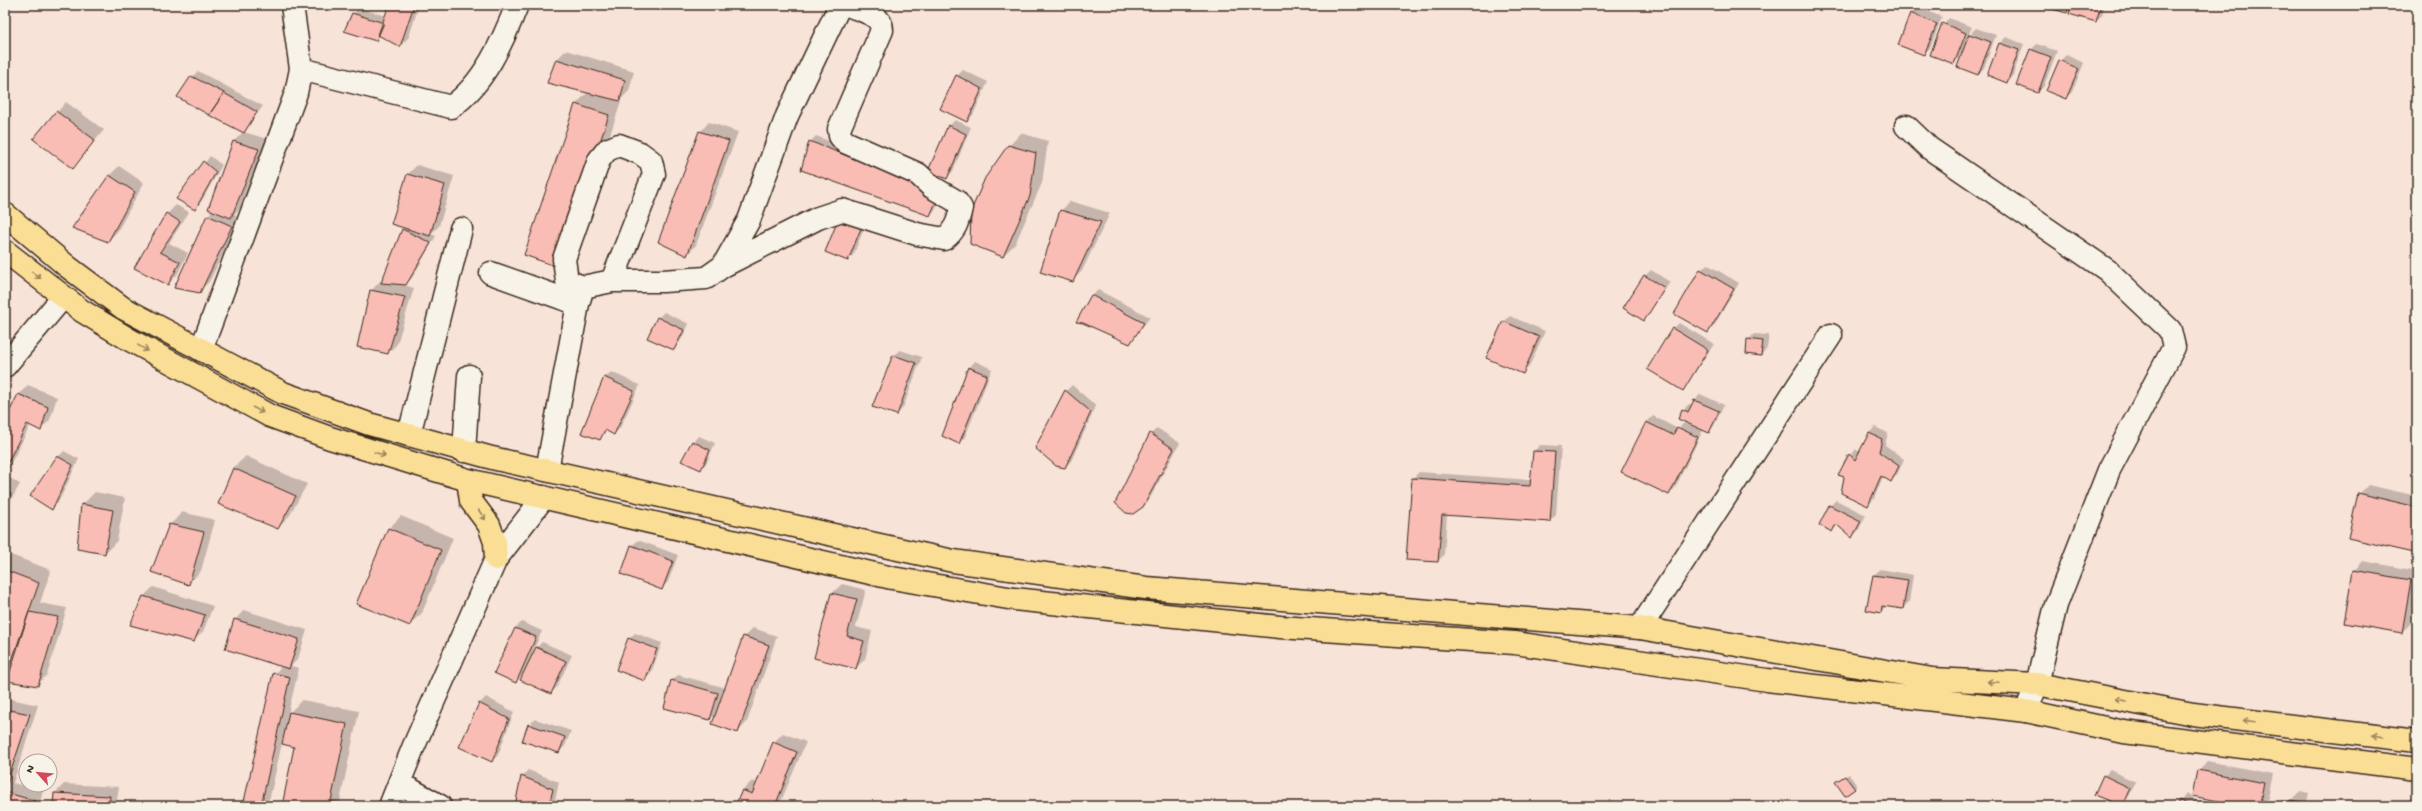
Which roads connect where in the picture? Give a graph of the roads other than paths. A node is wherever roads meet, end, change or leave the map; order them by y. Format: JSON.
{"nodes":[{"id":1,"x":292,"y":5,"type":"edge"},
{"id":2,"x":517,"y":5,"type":"edge"},
{"id":3,"x":840,"y":5,"type":"edge"},
{"id":4,"x":848,"y":5,"type":"edge"},
{"id":5,"x":301,"y":69,"type":"junction"},
{"id":6,"x":1906,"y":126,"type":"dead end"},
{"id":7,"x":5,"y":214,"type":"edge"},
{"id":8,"x":461,"y":229,"type":"dead end"},
{"id":9,"x":5,"y":251,"type":"edge"},
{"id":10,"x":723,"y":266,"type":"junction"},
{"id":11,"x":491,"y":274,"type":"dead end"},
{"id":12,"x":612,"y":281,"type":"junction"},
{"id":13,"x":580,"y":295,"type":"junction"},
{"id":14,"x":63,"y":296,"type":"junction"},
{"id":15,"x":1831,"y":335,"type":"dead end"},
{"id":16,"x":201,"y":350,"type":"junction"},
{"id":17,"x":5,"y":366,"type":"edge"},
{"id":18,"x":469,"y":376,"type":"dead end"},
{"id":19,"x":409,"y":435,"type":"junction"},
{"id":20,"x":464,"y":451,"type":"junction"},
{"id":21,"x":547,"y":470,"type":"junction"},
{"id":22,"x":468,"y":480,"type":"junction"},
{"id":23,"x":544,"y":497,"type":"junction"},
{"id":24,"x":496,"y":559,"type":"junction"},
{"id":25,"x":1640,"y":628,"type":"junction"},
{"id":26,"x":2037,"y":684,"type":"junction"},
{"id":27,"x":2026,"y":711,"type":"junction"},
{"id":28,"x":2417,"y":742,"type":"edge"},
{"id":29,"x":2417,"y":769,"type":"edge"},
{"id":30,"x":399,"y":783,"type":"junction"},
{"id":31,"x":390,"y":806,"type":"edge"},
{"id":32,"x":440,"y":806,"type":"edge"}],
"edges":[{"from":1,"to":5,"type":"street"},
{"from":2,"to":5,"type":"street"},
{"from":3,"to":10,"type":"street"},
{"from":4,"to":10,"type":"street"},
{"from":5,"to":16,"type":"street"},
{"from":6,"to":26,"type":"street"},
{"from":7,"to":16,"type":"main road"},
{"from":8,"to":19,"type":"street"},
{"from":9,"to":14,"type":"main road","one_way":true},
{"from":10,"to":12,"type":"street"},
{"from":11,"to":13,"type":"street"},
{"from":12,"to":13,"type":"street"},
{"from":12,"to":13,"type":"street"},
{"from":13,"to":21,"type":"street"},
{"from":14,"to":17,"type":"street"},
{"from":14,"to":22,"type":"main road","one_way":true},
{"from":15,"to":25,"type":"street"},
{"from":16,"to":19,"type":"main road"},
{"from":18,"to":20,"type":"street"},
{"from":19,"to":20,"type":"main road"},
{"from":20,"to":21,"type":"main road"},
{"from":21,"to":25,"type":"main road"},
{"from":22,"to":23,"type":"main road"},
{"from":22,"to":24,"type":"main road","one_way":true},
{"from":23,"to":24,"type":"street"},
{"from":23,"to":27,"type":"main road"},
{"from":24,"to":30,"type":"street"},
{"from":26,"to":25,"type":"main road","one_way":true},
{"from":26,"to":27,"type":"street"},
{"from":28,"to":26,"type":"main road","one_way":true},
{"from":27,"to":29,"type":"main road"},
{"from":30,"to":31,"type":"street"},
{"from":30,"to":32,"type":"street"}]}
